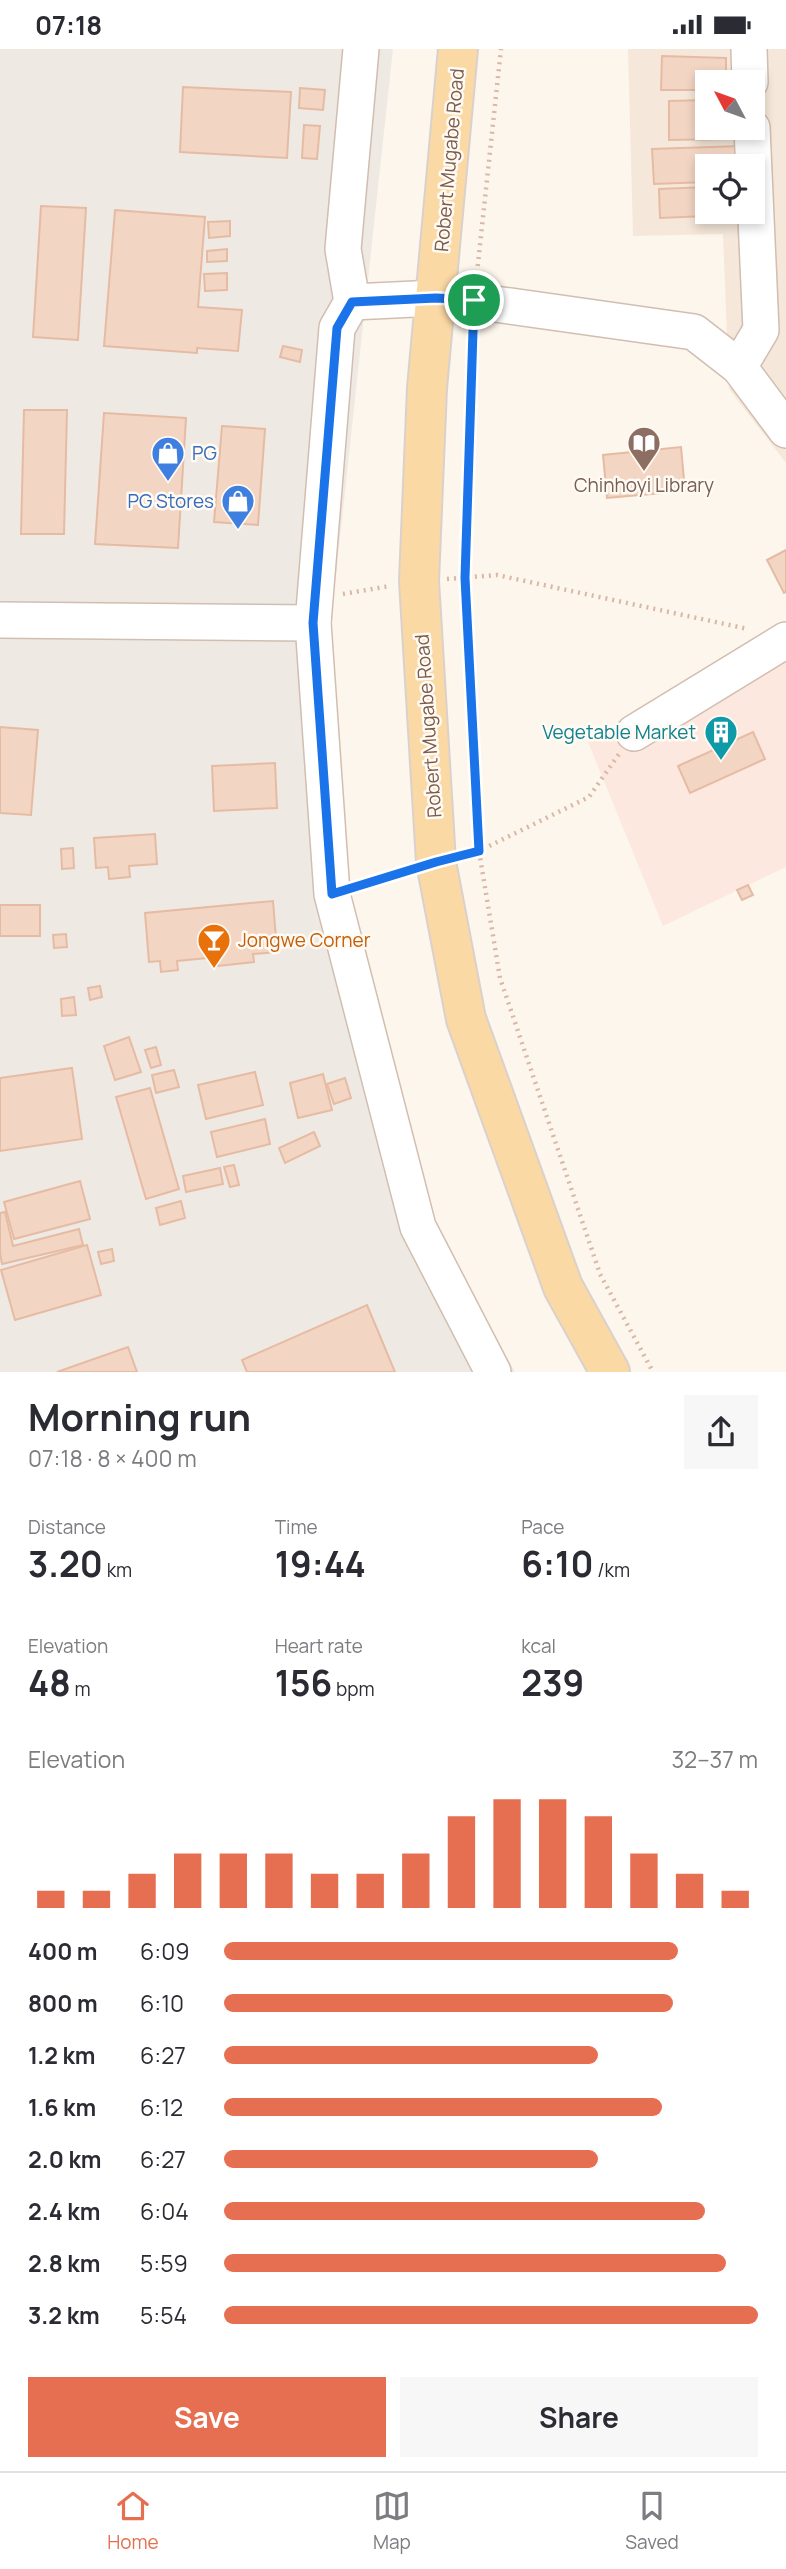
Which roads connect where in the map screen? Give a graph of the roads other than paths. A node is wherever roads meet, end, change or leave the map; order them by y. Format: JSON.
{"nodes":[{"id":1,"x":361,"y":49,"type":"edge"},
{"id":2,"x":458,"y":49,"type":"edge"},
{"id":3,"x":749,"y":49,"type":"edge"},
{"id":4,"x":750,"y":70,"type":"edge"},
{"id":5,"x":753,"y":140,"type":"edge"},
{"id":6,"x":455,"y":299,"type":"junction"},
{"id":7,"x":352,"y":302,"type":"junction"},
{"id":8,"x":739,"y":367,"type":"junction"},
{"id":9,"x":786,"y":431,"type":"edge"},
{"id":10,"x":314,"y":611,"type":"junction"},
{"id":11,"x":0,"y":620,"type":"edge"},
{"id":12,"x":780,"y":644,"type":"edge"},
{"id":13,"x":634,"y":733,"type":"road end"},
{"id":14,"x":493,"y":1372,"type":"edge"},
{"id":15,"x":610,"y":1372,"type":"edge"}],
"edges":[{"from":1,"to":7,"type":"street"},
{"from":2,"to":6,"type":"main road","name":"Robert Mugabe Road"},
{"from":3,"to":4,"type":"street"},
{"from":5,"to":8,"type":"street"},
{"from":6,"to":7,"type":"street"},
{"from":6,"to":8,"type":"street"},
{"from":6,"to":15,"type":"main road","name":"Robert Mugabe Road"},
{"from":7,"to":10,"type":"street"},
{"from":8,"to":9,"type":"street"},
{"from":10,"to":11,"type":"street"},
{"from":10,"to":14,"type":"street"},
{"from":12,"to":13,"type":"street"}]}
